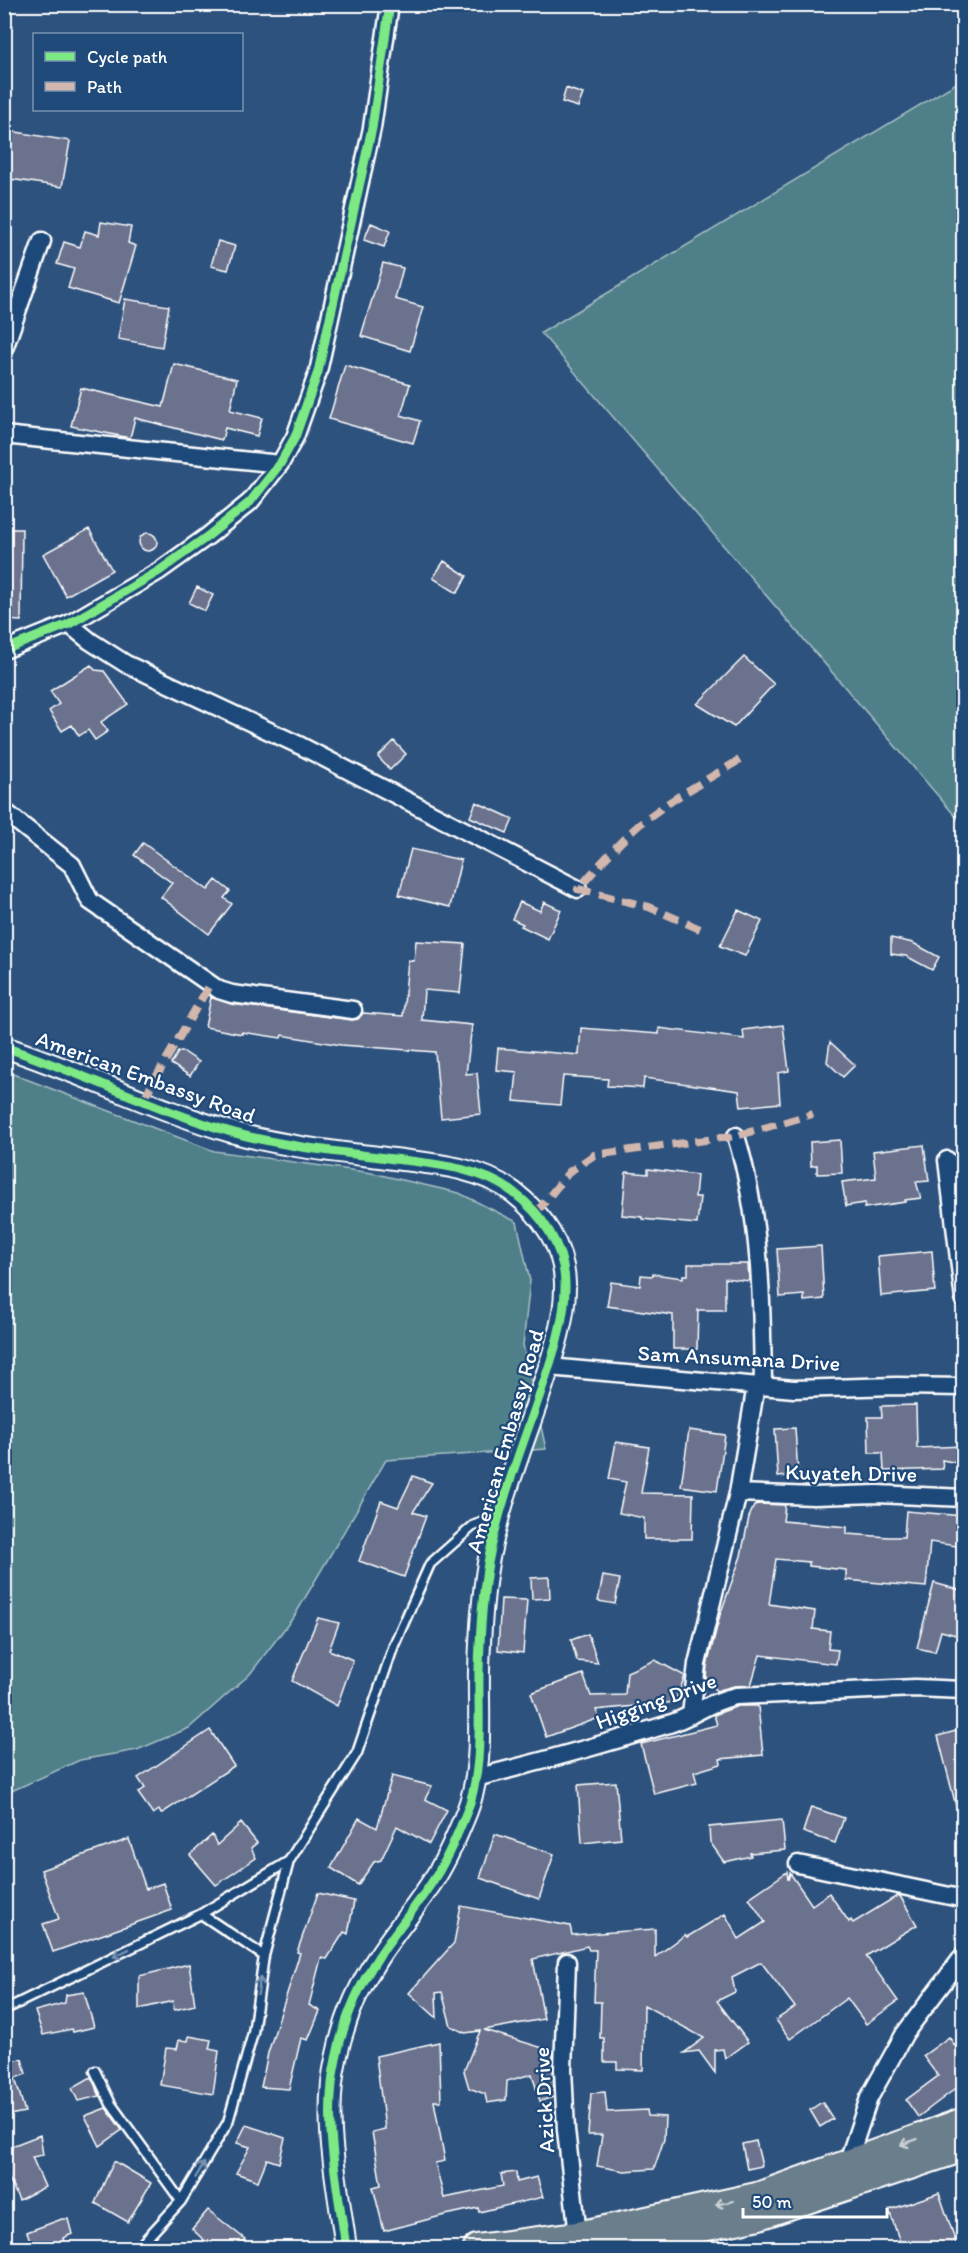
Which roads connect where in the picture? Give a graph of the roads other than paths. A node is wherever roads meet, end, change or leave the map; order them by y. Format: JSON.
{"nodes":[{"id":1,"x":390,"y":4,"type":"edge"},
{"id":2,"x":42,"y":241,"type":"dead end"},
{"id":3,"x":4,"y":349,"type":"edge"},
{"id":4,"x":4,"y":435,"type":"edge"},
{"id":5,"x":280,"y":464,"type":"junction"},
{"id":6,"x":69,"y":624,"type":"junction"},
{"id":7,"x":4,"y":650,"type":"edge"},
{"id":8,"x":4,"y":811,"type":"edge"},
{"id":9,"x":578,"y":889,"type":"dead end"},
{"id":10,"x":353,"y":1010,"type":"dead end"},
{"id":11,"x":4,"y":1047,"type":"edge"},
{"id":12,"x":736,"y":1136,"type":"dead end"},
{"id":13,"x":947,"y":1160,"type":"dead end"},
{"id":14,"x":963,"y":1300,"type":"edge"},
{"id":15,"x":549,"y":1367,"type":"junction"},
{"id":16,"x":760,"y":1385,"type":"junction"},
{"id":17,"x":963,"y":1388,"type":"edge"},
{"id":18,"x":738,"y":1493,"type":"junction"},
{"id":19,"x":963,"y":1498,"type":"edge"},
{"id":20,"x":500,"y":1516,"type":"junction"},
{"id":21,"x":963,"y":1690,"type":"edge"},
{"id":22,"x":692,"y":1715,"type":"junction"},
{"id":23,"x":475,"y":1779,"type":"junction"},
{"id":24,"x":289,"y":1861,"type":"junction"},
{"id":25,"x":798,"y":1864,"type":"dead end"},
{"id":26,"x":963,"y":1899,"type":"edge"},
{"id":27,"x":201,"y":1914,"type":"junction"},
{"id":28,"x":963,"y":1955,"type":"edge"},
{"id":29,"x":264,"y":1956,"type":"junction"},
{"id":30,"x":567,"y":1962,"type":"dead end"},
{"id":31,"x":4,"y":2010,"type":"edge"},
{"id":32,"x":96,"y":2071,"type":"dead end"},
{"id":33,"x":963,"y":2121,"type":"edge"},
{"id":34,"x":963,"y":2148,"type":"edge"},
{"id":35,"x":852,"y":2173,"type":"junction"},
{"id":36,"x":181,"y":2201,"type":"junction"},
{"id":37,"x":578,"y":2235,"type":"junction"},
{"id":38,"x":4,"y":2240,"type":"edge"},
{"id":39,"x":8,"y":2248,"type":"edge"},
{"id":40,"x":138,"y":2248,"type":"edge"},
{"id":41,"x":346,"y":2248,"type":"edge"},
{"id":42,"x":477,"y":2248,"type":"edge"},
{"id":43,"x":609,"y":2248,"type":"edge"}],
"edges":[{"from":1,"to":5,"type":"street"},
{"from":2,"to":3,"type":"street"},
{"from":4,"to":5,"type":"street"},
{"from":5,"to":6,"type":"street"},
{"from":6,"to":7,"type":"street"},
{"from":6,"to":9,"type":"street"},
{"from":8,"to":10,"type":"street"},
{"from":11,"to":15,"type":"street","name":"American Embassy Road"},
{"from":12,"to":16,"type":"street"},
{"from":13,"to":14,"type":"street"},
{"from":15,"to":16,"type":"street","name":"Sam Ansumana Drive"},
{"from":15,"to":20,"type":"street","name":"American Embassy Road"},
{"from":16,"to":17,"type":"street","name":"Sam Ansumana Drive"},
{"from":16,"to":18,"type":"street"},
{"from":18,"to":19,"type":"street","name":"Kuyateh Drive"},
{"from":18,"to":22,"type":"street"},
{"from":20,"to":23,"type":"street","name":"American Embassy Road"},
{"from":20,"to":24,"type":"lane"},
{"from":21,"to":22,"type":"street","name":"Higging Drive"},
{"from":22,"to":23,"type":"street","name":"Higging Drive"},
{"from":23,"to":41,"type":"street","name":"American Embassy Road"},
{"from":24,"to":27,"type":"lane"},
{"from":24,"to":29,"type":"lane"},
{"from":25,"to":26,"type":"street"},
{"from":27,"to":29,"type":"lane"},
{"from":27,"to":31,"type":"lane","one_way":true},
{"from":28,"to":35,"type":"street"},
{"from":36,"to":29,"type":"lane","one_way":true},
{"from":30,"to":37,"type":"street","name":"Azick Drive"},
{"from":32,"to":36,"type":"lane"},
{"from":33,"to":35,"type":"main road","one_way":true},
{"from":34,"to":35,"type":"main road"},
{"from":35,"to":37,"type":"main road","one_way":true},
{"from":35,"to":43,"type":"main road"},
{"from":36,"to":40,"type":"lane"},
{"from":37,"to":42,"type":"main road"},
{"from":38,"to":39,"type":"lane"}]}
